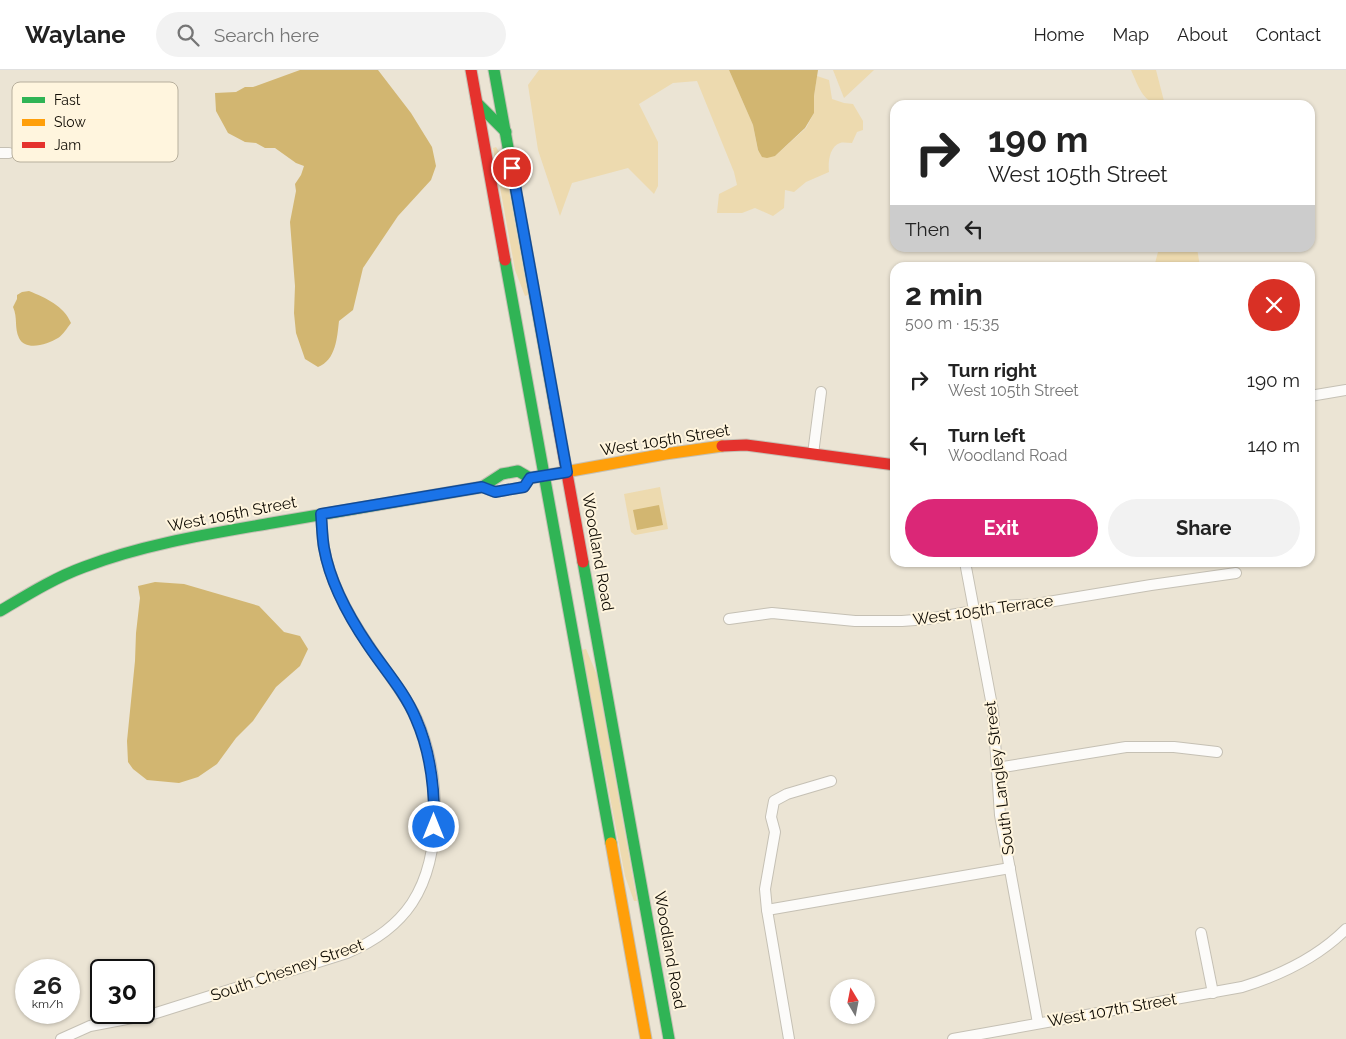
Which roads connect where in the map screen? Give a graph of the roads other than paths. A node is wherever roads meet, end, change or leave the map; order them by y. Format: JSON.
{"nodes":[{"id":1,"x":471,"y":70,"type":"edge"},
{"id":2,"x":494,"y":70,"type":"edge"},
{"id":3,"x":477,"y":103,"type":"junction"},
{"id":4,"x":506,"y":132,"type":"junction"},
{"id":5,"x":1346,"y":390,"type":"edge"},
{"id":6,"x":821,"y":392,"type":"dead end"},
{"id":7,"x":1315,"y":395,"type":"edge"},
{"id":8,"x":813,"y":454,"type":"junction"},
{"id":9,"x":890,"y":464,"type":"edge"},
{"id":10,"x":567,"y":472,"type":"junction"},
{"id":11,"x":544,"y":476,"type":"junction"},
{"id":12,"x":530,"y":478,"type":"junction"},
{"id":13,"x":482,"y":487,"type":"junction"},
{"id":14,"x":321,"y":514,"type":"junction"},
{"id":15,"x":966,"y":567,"type":"edge"},
{"id":16,"x":1236,"y":573,"type":"dead end"},
{"id":17,"x":0,"y":610,"type":"edge"},
{"id":18,"x":974,"y":611,"type":"junction"},
{"id":19,"x":729,"y":619,"type":"dead end"},
{"id":20,"x":1217,"y":752,"type":"dead end"},
{"id":21,"x":997,"y":768,"type":"junction"},
{"id":22,"x":831,"y":781,"type":"dead end"},
{"id":23,"x":1010,"y":868,"type":"junction"},
{"id":24,"x":767,"y":910,"type":"junction"},
{"id":25,"x":1346,"y":929,"type":"edge"},
{"id":26,"x":1201,"y":933,"type":"dead end"},
{"id":27,"x":1213,"y":993,"type":"junction"},
{"id":28,"x":1038,"y":1023,"type":"junction"},
{"id":29,"x":61,"y":1039,"type":"edge"},
{"id":30,"x":646,"y":1039,"type":"edge"},
{"id":31,"x":669,"y":1039,"type":"edge"},
{"id":32,"x":789,"y":1039,"type":"edge"},
{"id":33,"x":953,"y":1039,"type":"edge"}],
"edges":[{"from":1,"to":3,"type":"main road"},
{"from":2,"to":4,"type":"main road","name":"Woodland Road"},
{"from":3,"to":4,"type":"main road"},
{"from":3,"to":11,"type":"main road"},
{"from":4,"to":10,"type":"main road","name":"Woodland Road"},
{"from":5,"to":7,"type":"street"},
{"from":6,"to":8,"type":"street"},
{"from":8,"to":9,"type":"main road","name":"West 105th Street"},
{"from":8,"to":10,"type":"main road","name":"West 105th Street"},
{"from":10,"to":11,"type":"main road","name":"West 105th Street"},
{"from":10,"to":31,"type":"main road","name":"Woodland Road"},
{"from":11,"to":12,"type":"main road","name":"West 105th Street"},
{"from":11,"to":30,"type":"main road"},
{"from":12,"to":13,"type":"main road","name":"West 105th Street"},
{"from":12,"to":13,"type":"street","name":"West 105th Street"},
{"from":13,"to":14,"type":"main road","name":"West 105th Street"},
{"from":14,"to":17,"type":"main road","name":"West 105th Street"},
{"from":14,"to":29,"type":"street","name":"South Chesney Street"},
{"from":15,"to":18,"type":"street","name":"South Langley Street"},
{"from":16,"to":18,"type":"street","name":"West 105th Terrace"},
{"from":18,"to":19,"type":"street","name":"West 105th Terrace"},
{"from":18,"to":21,"type":"street","name":"South Langley Street"},
{"from":20,"to":21,"type":"street"},
{"from":21,"to":23,"type":"street","name":"South Langley Street"},
{"from":22,"to":24,"type":"street"},
{"from":23,"to":24,"type":"street"},
{"from":23,"to":28,"type":"street","name":"South Langley Street"},
{"from":24,"to":32,"type":"street"},
{"from":25,"to":27,"type":"street","name":"West 107th Street"},
{"from":26,"to":27,"type":"street"},
{"from":27,"to":28,"type":"street","name":"West 107th Street"},
{"from":28,"to":33,"type":"street","name":"West 107th Street"}]}
